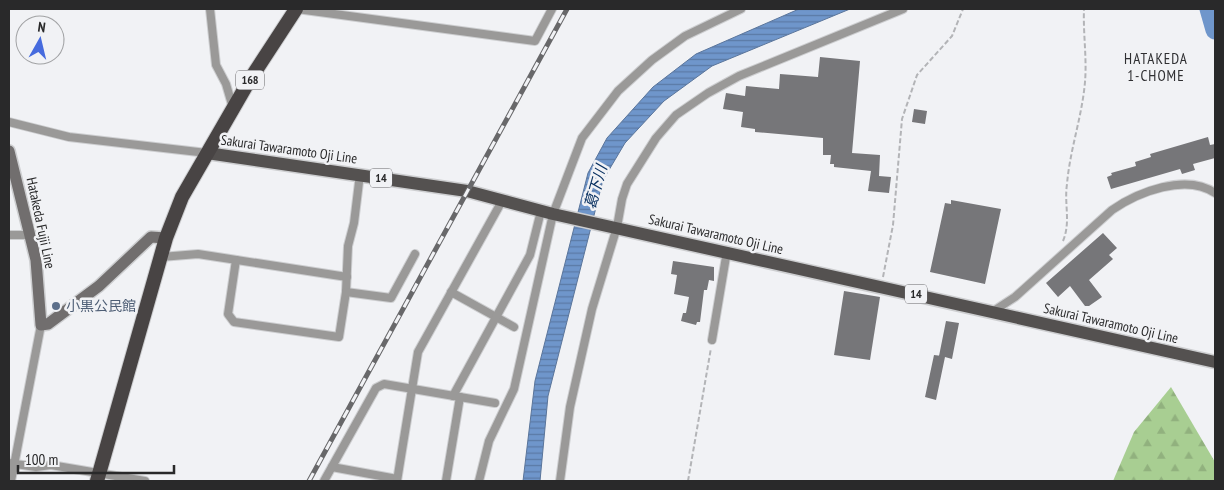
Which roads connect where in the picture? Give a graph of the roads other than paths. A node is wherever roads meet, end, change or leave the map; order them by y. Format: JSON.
{"nodes":[{"id":1,"x":210,"y":9,"type":"edge"},
{"id":2,"x":296,"y":9,"type":"edge"},
{"id":3,"x":552,"y":9,"type":"edge"},
{"id":4,"x":741,"y":9,"type":"edge"},
{"id":5,"x":903,"y":9,"type":"edge"},
{"id":6,"x":233,"y":108,"type":"junction"},
{"id":7,"x":9,"y":122,"type":"edge"},
{"id":8,"x":9,"y":151,"type":"edge"},
{"id":9,"x":207,"y":153,"type":"junction"},
{"id":10,"x":11,"y":166,"type":"edge"},
{"id":11,"x":360,"y":174,"type":"junction"},
{"id":12,"x":1215,"y":193,"type":"edge"},
{"id":13,"x":502,"y":201,"type":"junction"},
{"id":14,"x":547,"y":212,"type":"junction"},
{"id":15,"x":617,"y":227,"type":"junction"},
{"id":16,"x":9,"y":235,"type":"edge"},
{"id":17,"x":30,"y":235,"type":"junction"},
{"id":18,"x":166,"y":238,"type":"junction"},
{"id":19,"x":727,"y":251,"type":"junction"},
{"id":20,"x":416,"y":254,"type":"dead end"},
{"id":21,"x":160,"y":257,"type":"junction"},
{"id":22,"x":236,"y":260,"type":"junction"},
{"id":23,"x":347,"y":277,"type":"junction"},
{"id":24,"x":346,"y":292,"type":"junction"},
{"id":25,"x":451,"y":292,"type":"junction"},
{"id":26,"x":992,"y":312,"type":"junction"},
{"id":27,"x":496,"y":317,"type":"junction"},
{"id":28,"x":41,"y":325,"type":"junction"},
{"id":29,"x":514,"y":327,"type":"dead end"},
{"id":30,"x":712,"y":340,"type":"road end"},
{"id":31,"x":1215,"y":362,"type":"edge"},
{"id":32,"x":412,"y":389,"type":"junction"},
{"id":33,"x":456,"y":396,"type":"junction"},
{"id":34,"x":496,"y":403,"type":"dead end"},
{"id":35,"x":11,"y":464,"type":"edge"},
{"id":36,"x":332,"y":467,"type":"junction"},
{"id":37,"x":98,"y":477,"type":"edge"},
{"id":38,"x":397,"y":480,"type":"edge"},
{"id":39,"x":11,"y":481,"type":"edge"},
{"id":40,"x":145,"y":481,"type":"edge"},
{"id":41,"x":324,"y":481,"type":"edge"},
{"id":42,"x":446,"y":481,"type":"edge"},
{"id":43,"x":479,"y":481,"type":"edge"},
{"id":44,"x":560,"y":481,"type":"edge"}],
"edges":[{"from":1,"to":6,"type":"street"},
{"from":2,"to":3,"type":"street"},
{"from":2,"to":6,"type":"highway","number":"168"},
{"from":4,"to":14,"type":"street"},
{"from":5,"to":15,"type":"street"},
{"from":6,"to":9,"type":"highway","number":"168"},
{"from":7,"to":9,"type":"street"},
{"from":8,"to":10,"type":"main road","name":"Hatakeda Fujii Line"},
{"from":9,"to":11,"type":"main road","name":"Sakurai Tawaramoto Oji Line","number":"14"},
{"from":9,"to":18,"type":"highway","number":"168"},
{"from":10,"to":17,"type":"main road","name":"Hatakeda Fujii Line"},
{"from":11,"to":13,"type":"main road","name":"Sakurai Tawaramoto Oji Line","number":"14"},
{"from":11,"to":23,"type":"street"},
{"from":12,"to":26,"type":"street"},
{"from":13,"to":14,"type":"main road","name":"Sakurai Tawaramoto Oji Line","number":"14"},
{"from":13,"to":25,"type":"street"},
{"from":14,"to":15,"type":"main road","name":"Sakurai Tawaramoto Oji Line","number":"14"},
{"from":14,"to":27,"type":"street"},
{"from":14,"to":43,"type":"street"},
{"from":15,"to":19,"type":"main road","name":"Sakurai Tawaramoto Oji Line","number":"14"},
{"from":15,"to":44,"type":"street"},
{"from":16,"to":17,"type":"street"},
{"from":17,"to":28,"type":"main road","name":"Hatakeda Fujii Line"},
{"from":18,"to":21,"type":"highway","number":"168"},
{"from":18,"to":28,"type":"main road"},
{"from":19,"to":26,"type":"main road","name":"Sakurai Tawaramoto Oji Line","number":"14"},
{"from":19,"to":30,"type":"street"},
{"from":20,"to":24,"type":"street"},
{"from":21,"to":22,"type":"street"},
{"from":21,"to":37,"type":"highway","number":"168"},
{"from":22,"to":23,"type":"street"},
{"from":22,"to":24,"type":"street"},
{"from":23,"to":24,"type":"street"},
{"from":25,"to":27,"type":"street"},
{"from":25,"to":32,"type":"street"},
{"from":26,"to":31,"type":"main road","name":"Sakurai Tawaramoto Oji Line","number":"14"},
{"from":27,"to":29,"type":"street"},
{"from":27,"to":33,"type":"street"},
{"from":28,"to":35,"type":"street"},
{"from":32,"to":33,"type":"street"},
{"from":32,"to":36,"type":"street"},
{"from":32,"to":38,"type":"street"},
{"from":33,"to":34,"type":"street"},
{"from":33,"to":42,"type":"street"},
{"from":35,"to":37,"type":"street"},
{"from":35,"to":39,"type":"street"},
{"from":36,"to":38,"type":"street"},
{"from":36,"to":41,"type":"street"},
{"from":37,"to":40,"type":"street"}]}
